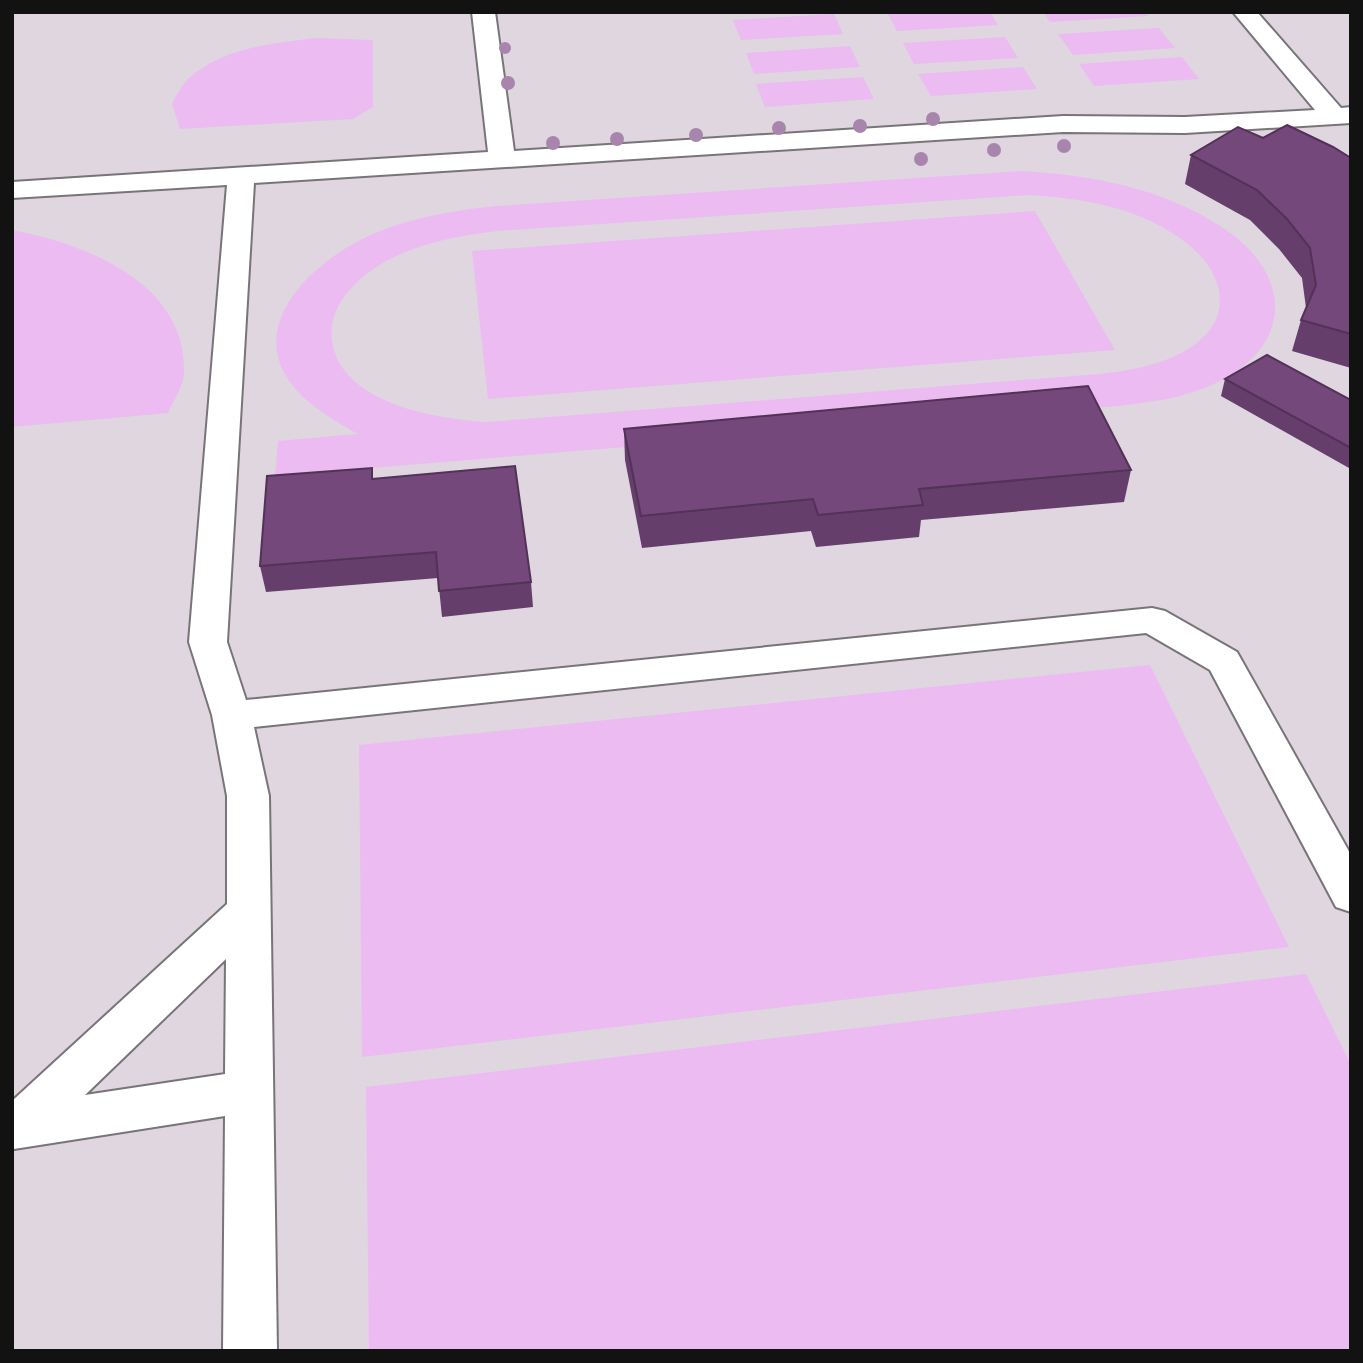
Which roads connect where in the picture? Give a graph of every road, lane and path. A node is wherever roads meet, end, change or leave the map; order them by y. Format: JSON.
{"nodes":[{"id":1,"x":483,"y":12,"type":"edge"},
{"id":2,"x":1244,"y":12,"type":"edge"},
{"id":3,"x":1342,"y":116,"type":"edge"},
{"id":4,"x":502,"y":159,"type":"junction"},
{"id":5,"x":241,"y":176,"type":"junction"},
{"id":6,"x":12,"y":190,"type":"edge"},
{"id":7,"x":232,"y":715,"type":"junction"},
{"id":8,"x":1346,"y":877,"type":"edge"},
{"id":9,"x":248,"y":911,"type":"junction"},
{"id":10,"x":249,"y":1091,"type":"junction"},
{"id":11,"x":15,"y":1127,"type":"edge"},
{"id":12,"x":250,"y":1351,"type":"edge"}],
"edges":[{"from":1,"to":4,"type":"lane"},
{"from":2,"to":3,"type":"lane"},
{"from":3,"to":4,"type":"lane"},
{"from":4,"to":5,"type":"lane"},
{"from":5,"to":6,"type":"lane"},
{"from":5,"to":7,"type":"lane"},
{"from":7,"to":8,"type":"lane"},
{"from":7,"to":9,"type":"lane"},
{"from":9,"to":10,"type":"lane"},
{"from":9,"to":11,"type":"lane"},
{"from":10,"to":11,"type":"lane"},
{"from":10,"to":12,"type":"lane"}]}
